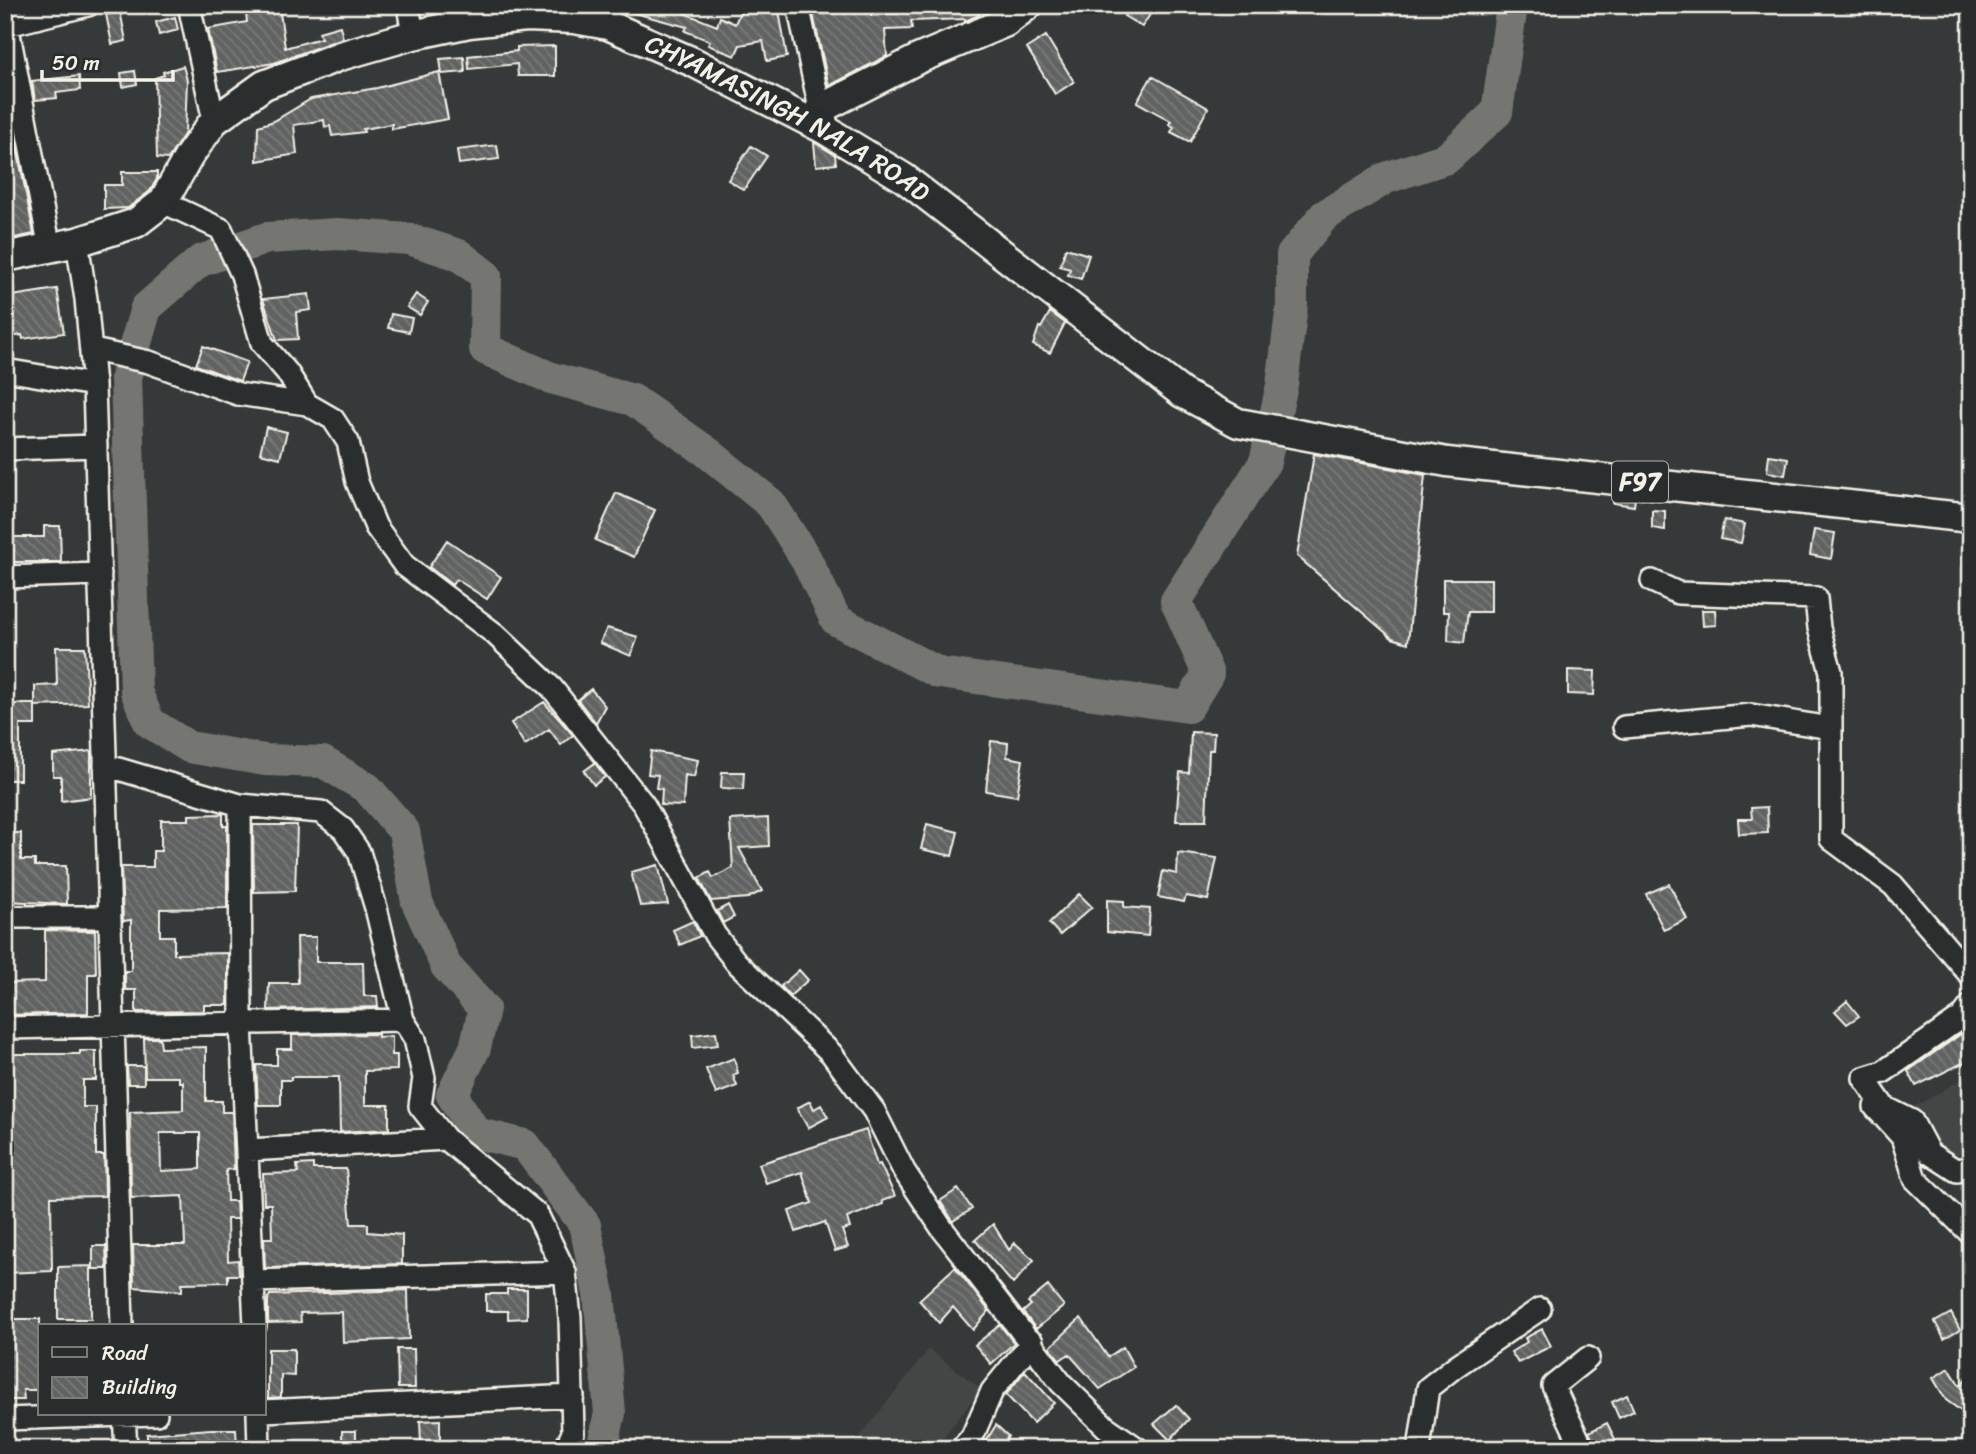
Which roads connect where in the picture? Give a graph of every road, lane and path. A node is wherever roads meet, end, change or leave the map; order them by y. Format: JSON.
{"nodes":[{"id":1,"x":88,"y":5,"type":"edge"},
{"id":2,"x":189,"y":5,"type":"edge"},
{"id":3,"x":408,"y":5,"type":"edge"},
{"id":4,"x":798,"y":5,"type":"edge"},
{"id":5,"x":1028,"y":5,"type":"edge"},
{"id":6,"x":6,"y":19,"type":"edge"},
{"id":7,"x":413,"y":35,"type":"junction"},
{"id":8,"x":822,"y":119,"type":"junction"},
{"id":9,"x":214,"y":121,"type":"junction"},
{"id":10,"x":163,"y":202,"type":"junction"},
{"id":11,"x":63,"y":246,"type":"junction"},
{"id":12,"x":5,"y":257,"type":"edge"},
{"id":13,"x":100,"y":351,"type":"junction"},
{"id":14,"x":5,"y":370,"type":"edge"},
{"id":15,"x":94,"y":385,"type":"junction"},
{"id":16,"x":307,"y":404,"type":"junction"},
{"id":17,"x":96,"y":446,"type":"junction"},
{"id":18,"x":5,"y":449,"type":"edge"},
{"id":19,"x":1971,"y":518,"type":"edge"},
{"id":20,"x":100,"y":574,"type":"junction"},
{"id":21,"x":5,"y":577,"type":"edge"},
{"id":22,"x":1652,"y":581,"type":"dead end"},
{"id":23,"x":1624,"y":727,"type":"dead end"},
{"id":24,"x":1830,"y":728,"type":"junction"},
{"id":25,"x":105,"y":765,"type":"junction"},
{"id":26,"x":240,"y":805,"type":"junction"},
{"id":27,"x":5,"y":917,"type":"edge"},
{"id":28,"x":108,"y":917,"type":"junction"},
{"id":29,"x":1971,"y":976,"type":"edge"},
{"id":30,"x":1971,"y":1005,"type":"edge"},
{"id":31,"x":402,"y":1020,"type":"junction"},
{"id":32,"x":241,"y":1023,"type":"junction"},
{"id":33,"x":112,"y":1025,"type":"junction"},
{"id":34,"x":5,"y":1028,"type":"edge"},
{"id":35,"x":1864,"y":1078,"type":"junction"},
{"id":36,"x":446,"y":1139,"type":"junction"},
{"id":37,"x":248,"y":1150,"type":"junction"},
{"id":38,"x":1971,"y":1166,"type":"edge"},
{"id":39,"x":1971,"y":1234,"type":"edge"},
{"id":40,"x":565,"y":1272,"type":"junction"},
{"id":41,"x":254,"y":1281,"type":"junction"},
{"id":42,"x":1540,"y":1309,"type":"dead end"},
{"id":43,"x":122,"y":1324,"type":"edge"},
{"id":44,"x":255,"y":1324,"type":"edge"},
{"id":45,"x":1032,"y":1342,"type":"junction"},
{"id":46,"x":1588,"y":1358,"type":"dead end"},
{"id":47,"x":573,"y":1396,"type":"junction"},
{"id":48,"x":266,"y":1410,"type":"edge"},
{"id":49,"x":76,"y":1416,"type":"edge"},
{"id":50,"x":124,"y":1416,"type":"edge"},
{"id":51,"x":258,"y":1416,"type":"edge"},
{"id":52,"x":5,"y":1419,"type":"edge"},
{"id":53,"x":126,"y":1449,"type":"edge"},
{"id":54,"x":259,"y":1449,"type":"edge"},
{"id":55,"x":565,"y":1449,"type":"edge"},
{"id":56,"x":961,"y":1449,"type":"edge"},
{"id":57,"x":1138,"y":1449,"type":"edge"},
{"id":58,"x":1419,"y":1449,"type":"edge"},
{"id":59,"x":1583,"y":1449,"type":"edge"}],
"edges":[{"from":1,"to":6,"type":"street"},
{"from":2,"to":9,"type":"street"},
{"from":3,"to":7,"type":"street"},
{"from":4,"to":8,"type":"street"},
{"from":5,"to":8,"type":"main road"},
{"from":6,"to":11,"type":"street"},
{"from":7,"to":8,"type":"main road","name":"CHYAMASINGH NALA ROAD","number":"F97"},
{"from":7,"to":9,"type":"main road","name":"CHYAMASINGH NALA ROAD","number":"F97"},
{"from":8,"to":19,"type":"main road","name":"CHYAMASINGH NALA ROAD","number":"F97"},
{"from":9,"to":10,"type":"main road","name":"CHYAMASINGH NALA ROAD","number":"F97"},
{"from":10,"to":11,"type":"main road","name":"CHYAMASINGH NALA ROAD","number":"F97"},
{"from":10,"to":16,"type":"street"},
{"from":11,"to":12,"type":"main road","name":"CHYAMASINGH NALA ROAD","number":"F97"},
{"from":11,"to":13,"type":"street"},
{"from":13,"to":15,"type":"street"},
{"from":13,"to":16,"type":"street"},
{"from":14,"to":15,"type":"street"},
{"from":15,"to":17,"type":"street"},
{"from":16,"to":45,"type":"street"},
{"from":17,"to":18,"type":"street"},
{"from":17,"to":20,"type":"street"},
{"from":20,"to":21,"type":"street"},
{"from":20,"to":25,"type":"street"},
{"from":22,"to":24,"type":"street"},
{"from":23,"to":24,"type":"street"},
{"from":24,"to":29,"type":"street"},
{"from":25,"to":26,"type":"street"},
{"from":25,"to":28,"type":"street"},
{"from":26,"to":31,"type":"street"},
{"from":26,"to":32,"type":"street"},
{"from":27,"to":28,"type":"street"},
{"from":28,"to":33,"type":"street"},
{"from":30,"to":35,"type":"street"},
{"from":31,"to":32,"type":"street"},
{"from":31,"to":36,"type":"street"},
{"from":32,"to":33,"type":"street"},
{"from":32,"to":37,"type":"street"},
{"from":33,"to":34,"type":"street"},
{"from":33,"to":43,"type":"street"},
{"from":35,"to":38,"type":"street"},
{"from":35,"to":39,"type":"street"},
{"from":36,"to":37,"type":"street"},
{"from":36,"to":40,"type":"street"},
{"from":37,"to":41,"type":"street"},
{"from":40,"to":41,"type":"street"},
{"from":40,"to":47,"type":"street"},
{"from":41,"to":44,"type":"street"},
{"from":42,"to":58,"type":"street"},
{"from":45,"to":56,"type":"street"},
{"from":45,"to":57,"type":"street"},
{"from":46,"to":59,"type":"street"},
{"from":47,"to":48,"type":"street"},
{"from":47,"to":55,"type":"street"},
{"from":49,"to":52,"type":"street"},
{"from":50,"to":53,"type":"street"},
{"from":51,"to":54,"type":"street"}]}
